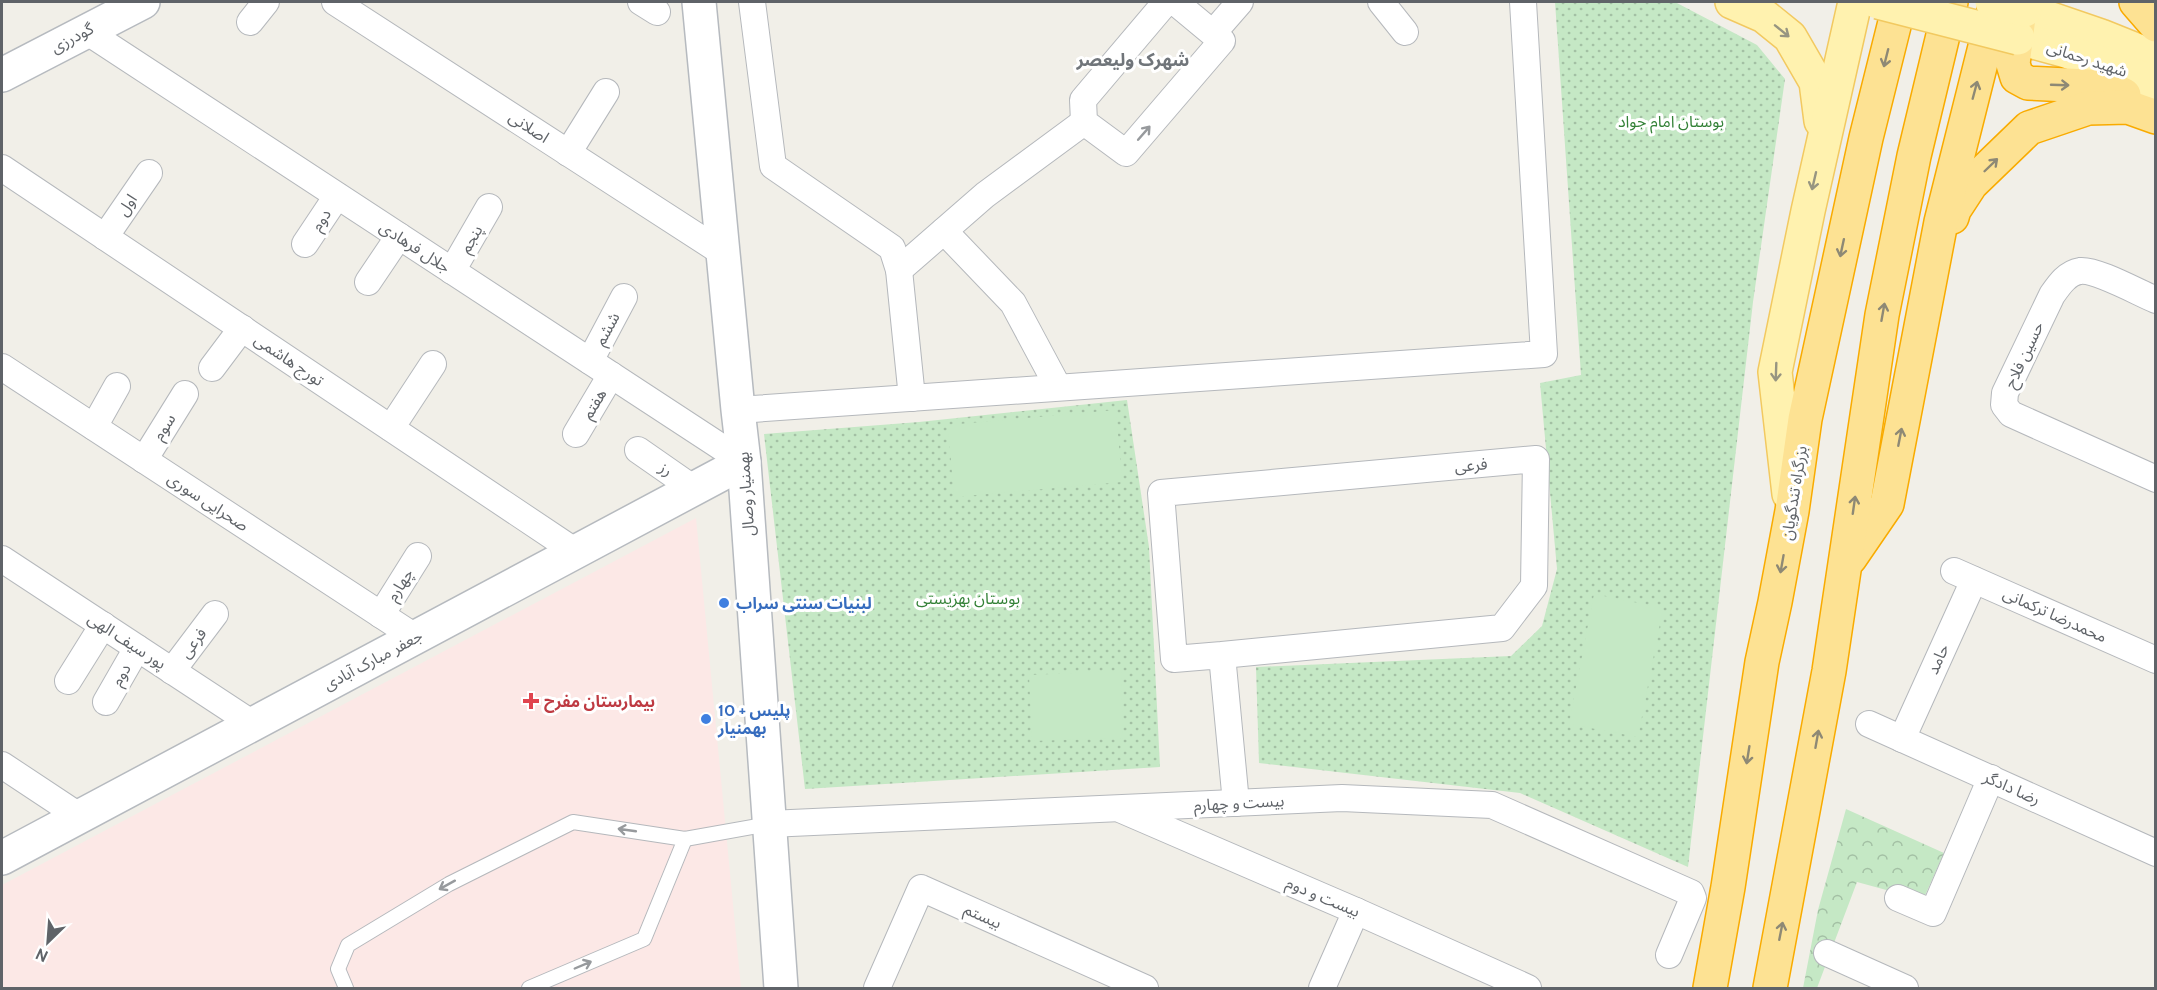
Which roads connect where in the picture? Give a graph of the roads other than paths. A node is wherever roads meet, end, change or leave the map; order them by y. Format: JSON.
{"nodes":[{"id":1,"x":143,"y":2,"type":"edge"},
{"id":2,"x":266,"y":2,"type":"edge"},
{"id":3,"x":335,"y":2,"type":"edge"},
{"id":4,"x":699,"y":2,"type":"edge"},
{"id":5,"x":752,"y":2,"type":"edge"},
{"id":6,"x":1166,"y":2,"type":"edge"},
{"id":7,"x":1175,"y":2,"type":"edge"},
{"id":8,"x":1240,"y":2,"type":"edge"},
{"id":9,"x":1381,"y":2,"type":"edge"},
{"id":10,"x":1523,"y":2,"type":"edge"},
{"id":11,"x":1732,"y":2,"type":"edge"},
{"id":12,"x":1855,"y":2,"type":"edge"},
{"id":13,"x":1878,"y":2,"type":"edge"},
{"id":14,"x":1900,"y":2,"type":"edge"},
{"id":15,"x":1950,"y":2,"type":"edge"},
{"id":16,"x":1992,"y":2,"type":"edge"},
{"id":17,"x":2136,"y":2,"type":"edge"},
{"id":18,"x":2015,"y":13,"type":"edge"},
{"id":19,"x":250,"y":22,"type":"dead end"},
{"id":20,"x":2156,"y":25,"type":"edge"},
{"id":21,"x":86,"y":31,"type":"junction"},
{"id":22,"x":1405,"y":32,"type":"dead end"},
{"id":23,"x":1212,"y":33,"type":"junction"},
{"id":24,"x":2156,"y":58,"type":"edge"},
{"id":25,"x":2,"y":75,"type":"edge"},
{"id":26,"x":2156,"y":83,"type":"edge"},
{"id":27,"x":606,"y":92,"type":"dead end"},
{"id":28,"x":2156,"y":110,"type":"edge"},
{"id":29,"x":2156,"y":117,"type":"edge"},
{"id":30,"x":1084,"y":122,"type":"junction"},
{"id":31,"x":1823,"y":142,"type":"junction"},
{"id":32,"x":568,"y":153,"type":"junction"},
{"id":33,"x":2,"y":168,"type":"edge"},
{"id":34,"x":149,"y":173,"type":"dead end"},
{"id":35,"x":337,"y":196,"type":"junction"},
{"id":36,"x":489,"y":207,"type":"dead end"},
{"id":37,"x":944,"y":231,"type":"junction"},
{"id":38,"x":399,"y":236,"type":"junction"},
{"id":39,"x":105,"y":237,"type":"junction"},
{"id":40,"x":305,"y":244,"type":"dead end"},
{"id":41,"x":723,"y":253,"type":"junction"},
{"id":42,"x":900,"y":270,"type":"junction"},
{"id":43,"x":452,"y":271,"type":"junction"},
{"id":44,"x":368,"y":282,"type":"dead end"},
{"id":45,"x":1928,"y":290,"type":"junction"},
{"id":46,"x":624,"y":297,"type":"dead end"},
{"id":47,"x":2156,"y":300,"type":"edge"},
{"id":48,"x":242,"y":328,"type":"junction"},
{"id":49,"x":590,"y":361,"type":"junction"},
{"id":50,"x":433,"y":364,"type":"dead end"},
{"id":51,"x":2,"y":367,"type":"edge"},
{"id":52,"x":212,"y":368,"type":"dead end"},
{"id":53,"x":611,"y":375,"type":"junction"},
{"id":54,"x":117,"y":386,"type":"dead end"},
{"id":55,"x":1058,"y":387,"type":"junction"},
{"id":56,"x":184,"y":394,"type":"dead end"},
{"id":57,"x":912,"y":398,"type":"junction"},
{"id":58,"x":738,"y":410,"type":"junction"},
{"id":59,"x":94,"y":427,"type":"junction"},
{"id":60,"x":391,"y":428,"type":"junction"},
{"id":61,"x":576,"y":434,"type":"dead end"},
{"id":62,"x":638,"y":450,"type":"dead end"},
{"id":63,"x":144,"y":460,"type":"junction"},
{"id":64,"x":744,"y":462,"type":"junction"},
{"id":65,"x":2156,"y":479,"type":"edge"},
{"id":66,"x":694,"y":489,"type":"junction"},
{"id":67,"x":1792,"y":511,"type":"junction"},
{"id":68,"x":576,"y":552,"type":"junction"},
{"id":69,"x":418,"y":556,"type":"dead end"},
{"id":70,"x":2,"y":559,"type":"edge"},
{"id":71,"x":1845,"y":565,"type":"junction"},
{"id":72,"x":1964,"y":575,"type":"joint"},
{"id":73,"x":215,"y":614,"type":"dead end"},
{"id":74,"x":381,"y":615,"type":"junction"},
{"id":75,"x":103,"y":626,"type":"junction"},
{"id":76,"x":415,"y":637,"type":"junction"},
{"id":77,"x":136,"y":648,"type":"junction"},
{"id":78,"x":1222,"y":655,"type":"junction"},
{"id":79,"x":2156,"y":660,"type":"edge"},
{"id":80,"x":172,"y":671,"type":"junction"},
{"id":81,"x":68,"y":681,"type":"dead end"},
{"id":82,"x":106,"y":702,"type":"dead end"},
{"id":83,"x":253,"y":724,"type":"junction"},
{"id":84,"x":1869,"y":724,"type":"dead end"},
{"id":85,"x":1902,"y":739,"type":"junction"},
{"id":86,"x":2,"y":765,"type":"edge"},
{"id":87,"x":1991,"y":778,"type":"junction"},
{"id":88,"x":1236,"y":803,"type":"junction"},
{"id":89,"x":1117,"y":808,"type":"junction"},
{"id":90,"x":79,"y":816,"type":"junction"},
{"id":91,"x":769,"y":824,"type":"junction"},
{"id":92,"x":685,"y":839,"type":"junction"},
{"id":93,"x":2156,"y":853,"type":"edge"},
{"id":94,"x":2,"y":858,"type":"edge"},
{"id":95,"x":1898,"y":898,"type":"dead end"},
{"id":96,"x":1356,"y":911,"type":"junction"},
{"id":97,"x":1827,"y":953,"type":"dead end"},
{"id":98,"x":1669,"y":955,"type":"dead end"},
{"id":99,"x":346,"y":988,"type":"edge"},
{"id":100,"x":529,"y":988,"type":"edge"},
{"id":101,"x":781,"y":988,"type":"edge"},
{"id":102,"x":877,"y":988,"type":"edge"},
{"id":103,"x":1145,"y":988,"type":"edge"},
{"id":104,"x":1322,"y":988,"type":"edge"},
{"id":105,"x":1528,"y":988,"type":"edge"},
{"id":106,"x":1710,"y":988,"type":"edge"},
{"id":107,"x":1770,"y":988,"type":"edge"},
{"id":108,"x":1905,"y":988,"type":"edge"}],
"edges":[{"from":1,"to":21,"type":"street","name":"گودرزی"},
{"from":2,"to":19,"type":"street"},
{"from":3,"to":32,"type":"street","name":"اصلانی"},
{"from":4,"to":41,"type":"street","name":"بهمنیار وصال"},
{"from":5,"to":42,"type":"street"},
{"from":6,"to":30,"type":"street"},
{"from":7,"to":23,"type":"street"},
{"from":8,"to":23,"type":"street"},
{"from":9,"to":22,"type":"street"},
{"from":10,"to":55,"type":"street"},
{"from":11,"to":31,"type":"main road","one_way":true},
{"from":12,"to":31,"type":"main road"},
{"from":13,"to":18,"type":"main road","bridge":true},
{"from":14,"to":67,"type":"highway","name":"بزرگراه تندگویان","one_way":true},
{"from":71,"to":15,"type":"highway","one_way":true},
{"from":16,"to":18,"type":"main road","bridge":true},
{"from":17,"to":20,"type":"highway"},
{"from":18,"to":24,"type":"main road","name":"شهید رحمانی"},
{"from":18,"to":26,"type":"main road","name":"شهید رحمانی"},
{"from":18,"to":28,"type":"highway","one_way":true},
{"from":45,"to":18,"type":"highway","one_way":true},
{"from":21,"to":25,"type":"street","name":"گودرزی"},
{"from":21,"to":35,"type":"street","name":"جلال فرهادی"},
{"from":30,"to":23,"type":"street","one_way":true},
{"from":27,"to":32,"type":"street"},
{"from":45,"to":29,"type":"highway","one_way":true},
{"from":30,"to":37,"type":"street"},
{"from":31,"to":67,"type":"main road","one_way":true},
{"from":32,"to":41,"type":"street","name":"اصلانی"},
{"from":33,"to":39,"type":"street","name":"تورج هاشمی"},
{"from":34,"to":39,"type":"street","name":"اول"},
{"from":35,"to":38,"type":"street","name":"جلال فرهادی"},
{"from":35,"to":40,"type":"street","name":"دوم"},
{"from":36,"to":43,"type":"street","name":"پنجم"},
{"from":37,"to":42,"type":"street"},
{"from":37,"to":55,"type":"street"},
{"from":38,"to":43,"type":"street","name":"جلال فرهادی"},
{"from":38,"to":44,"type":"street"},
{"from":39,"to":48,"type":"street","name":"تورج هاشمی"},
{"from":41,"to":58,"type":"street","name":"بهمنیار وصال"},
{"from":42,"to":57,"type":"street"},
{"from":43,"to":49,"type":"street","name":"جلال فرهادی"},
{"from":71,"to":45,"type":"highway","one_way":true},
{"from":46,"to":49,"type":"street","name":"ششم"},
{"from":47,"to":65,"type":"street","name":"حسین فلاح"},
{"from":48,"to":52,"type":"street"},
{"from":48,"to":60,"type":"street","name":"تورج هاشمی"},
{"from":49,"to":53,"type":"street","name":"جلال فرهادی"},
{"from":50,"to":60,"type":"street"},
{"from":51,"to":59,"type":"street","name":"صحرایی سوری"},
{"from":53,"to":61,"type":"street","name":"هفتم"},
{"from":53,"to":64,"type":"street","name":"جلال فرهادی"},
{"from":54,"to":59,"type":"street"},
{"from":55,"to":57,"type":"street"},
{"from":56,"to":63,"type":"street","name":"سوم"},
{"from":57,"to":58,"type":"street"},
{"from":58,"to":64,"type":"street","name":"بهمنیار وصال"},
{"from":59,"to":63,"type":"street","name":"صحرایی سوری"},
{"from":60,"to":68,"type":"street","name":"تورج هاشمی"},
{"from":62,"to":66,"type":"street","name":"رز"},
{"from":63,"to":74,"type":"street","name":"صحرایی سوری"},
{"from":64,"to":66,"type":"street","name":"جعفر مبارک آبادی"},
{"from":64,"to":91,"type":"street","name":"بهمنیار وصال"},
{"from":66,"to":68,"type":"street","name":"جعفر مبارک آبادی"},
{"from":67,"to":106,"type":"highway","name":"بزرگراه تندگویان","one_way":true},
{"from":68,"to":76,"type":"street","name":"جعفر مبارک آبادی"},
{"from":69,"to":74,"type":"street","name":"چهارم"},
{"from":70,"to":75,"type":"street","name":"پور سیف الهی"},
{"from":107,"to":71,"type":"highway","one_way":true},
{"from":72,"to":79,"type":"street","name":"محمدرضا ترکمانی"},
{"from":72,"to":85,"type":"street","name":"حامد"},
{"from":73,"to":80,"type":"street","name":"فرعی"},
{"from":74,"to":76,"type":"street","name":"صحرایی سوری"},
{"from":75,"to":77,"type":"street","name":"پور سیف الهی"},
{"from":75,"to":81,"type":"street"},
{"from":76,"to":83,"type":"street","name":"جعفر مبارک آبادی"},
{"from":77,"to":80,"type":"street","name":"پور سیف الهی"},
{"from":77,"to":82,"type":"street","name":"دوم"},
{"from":78,"to":78,"type":"street","name":"فرعی"},
{"from":78,"to":88,"type":"street"},
{"from":80,"to":83,"type":"street","name":"پور سیف الهی"},
{"from":83,"to":90,"type":"street","name":"جعفر مبارک آبادی"},
{"from":84,"to":85,"type":"street","name":"رضا دادگر"},
{"from":85,"to":87,"type":"street","name":"رضا دادگر"},
{"from":86,"to":90,"type":"street"},
{"from":87,"to":93,"type":"street","name":"رضا دادگر"},
{"from":87,"to":95,"type":"street"},
{"from":88,"to":89,"type":"street","name":"بیست و چهارم"},
{"from":88,"to":98,"type":"street","name":"بیست و چهارم"},
{"from":89,"to":91,"type":"street","name":"بیست و چهارم"},
{"from":89,"to":96,"type":"street","name":"بیست و دوم"},
{"from":90,"to":94,"type":"street","name":"جعفر مبارک آبادی"},
{"from":91,"to":92,"type":"lane"},
{"from":91,"to":101,"type":"street","name":"بهمنیار وصال"},
{"from":92,"to":99,"type":"lane","one_way":true},
{"from":100,"to":92,"type":"lane","one_way":true},
{"from":96,"to":104,"type":"street"},
{"from":96,"to":105,"type":"street","name":"بیست و دوم"},
{"from":97,"to":108,"type":"street"},
{"from":102,"to":103,"type":"street","name":"بیستم"}]}
